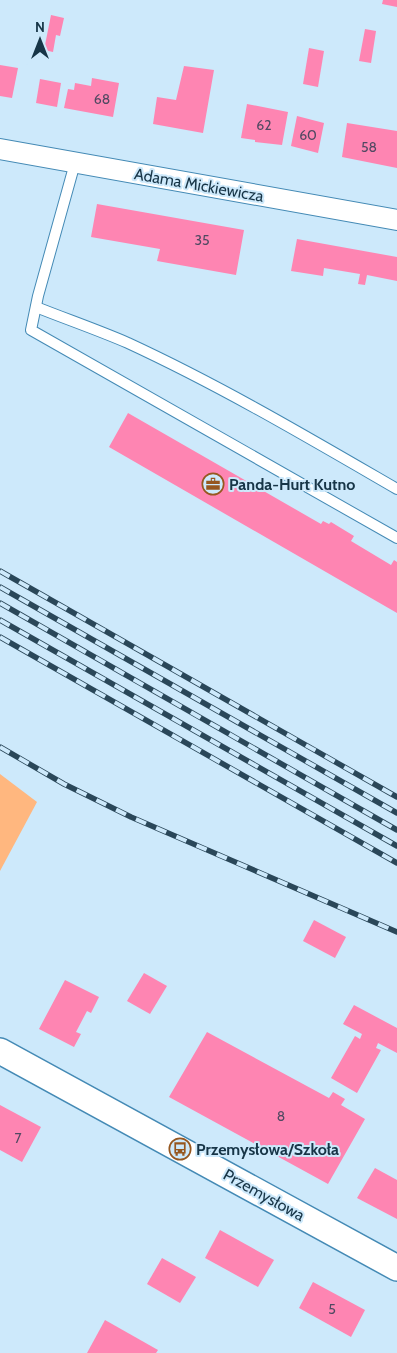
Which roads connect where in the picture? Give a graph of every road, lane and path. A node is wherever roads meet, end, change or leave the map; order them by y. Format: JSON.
{"nodes":[{"id":1,"x":0,"y":150,"type":"edge"},
{"id":2,"x":75,"y":163,"type":"junction"},
{"id":3,"x":397,"y":220,"type":"edge"},
{"id":4,"x":36,"y":307,"type":"junction"},
{"id":5,"x":397,"y":489,"type":"edge"},
{"id":6,"x":397,"y":538,"type":"edge"},
{"id":7,"x":0,"y":1051,"type":"edge"},
{"id":8,"x":397,"y":1268,"type":"edge"}],
"edges":[{"from":1,"to":2,"type":"street","name":"Adama Mickiewicza"},
{"from":2,"to":3,"type":"street","name":"Adama Mickiewicza"},
{"from":2,"to":4,"type":"lane"},
{"from":4,"to":5,"type":"lane"},
{"from":4,"to":6,"type":"lane"},
{"from":7,"to":8,"type":"street","name":"Przemysłowa"}]}
